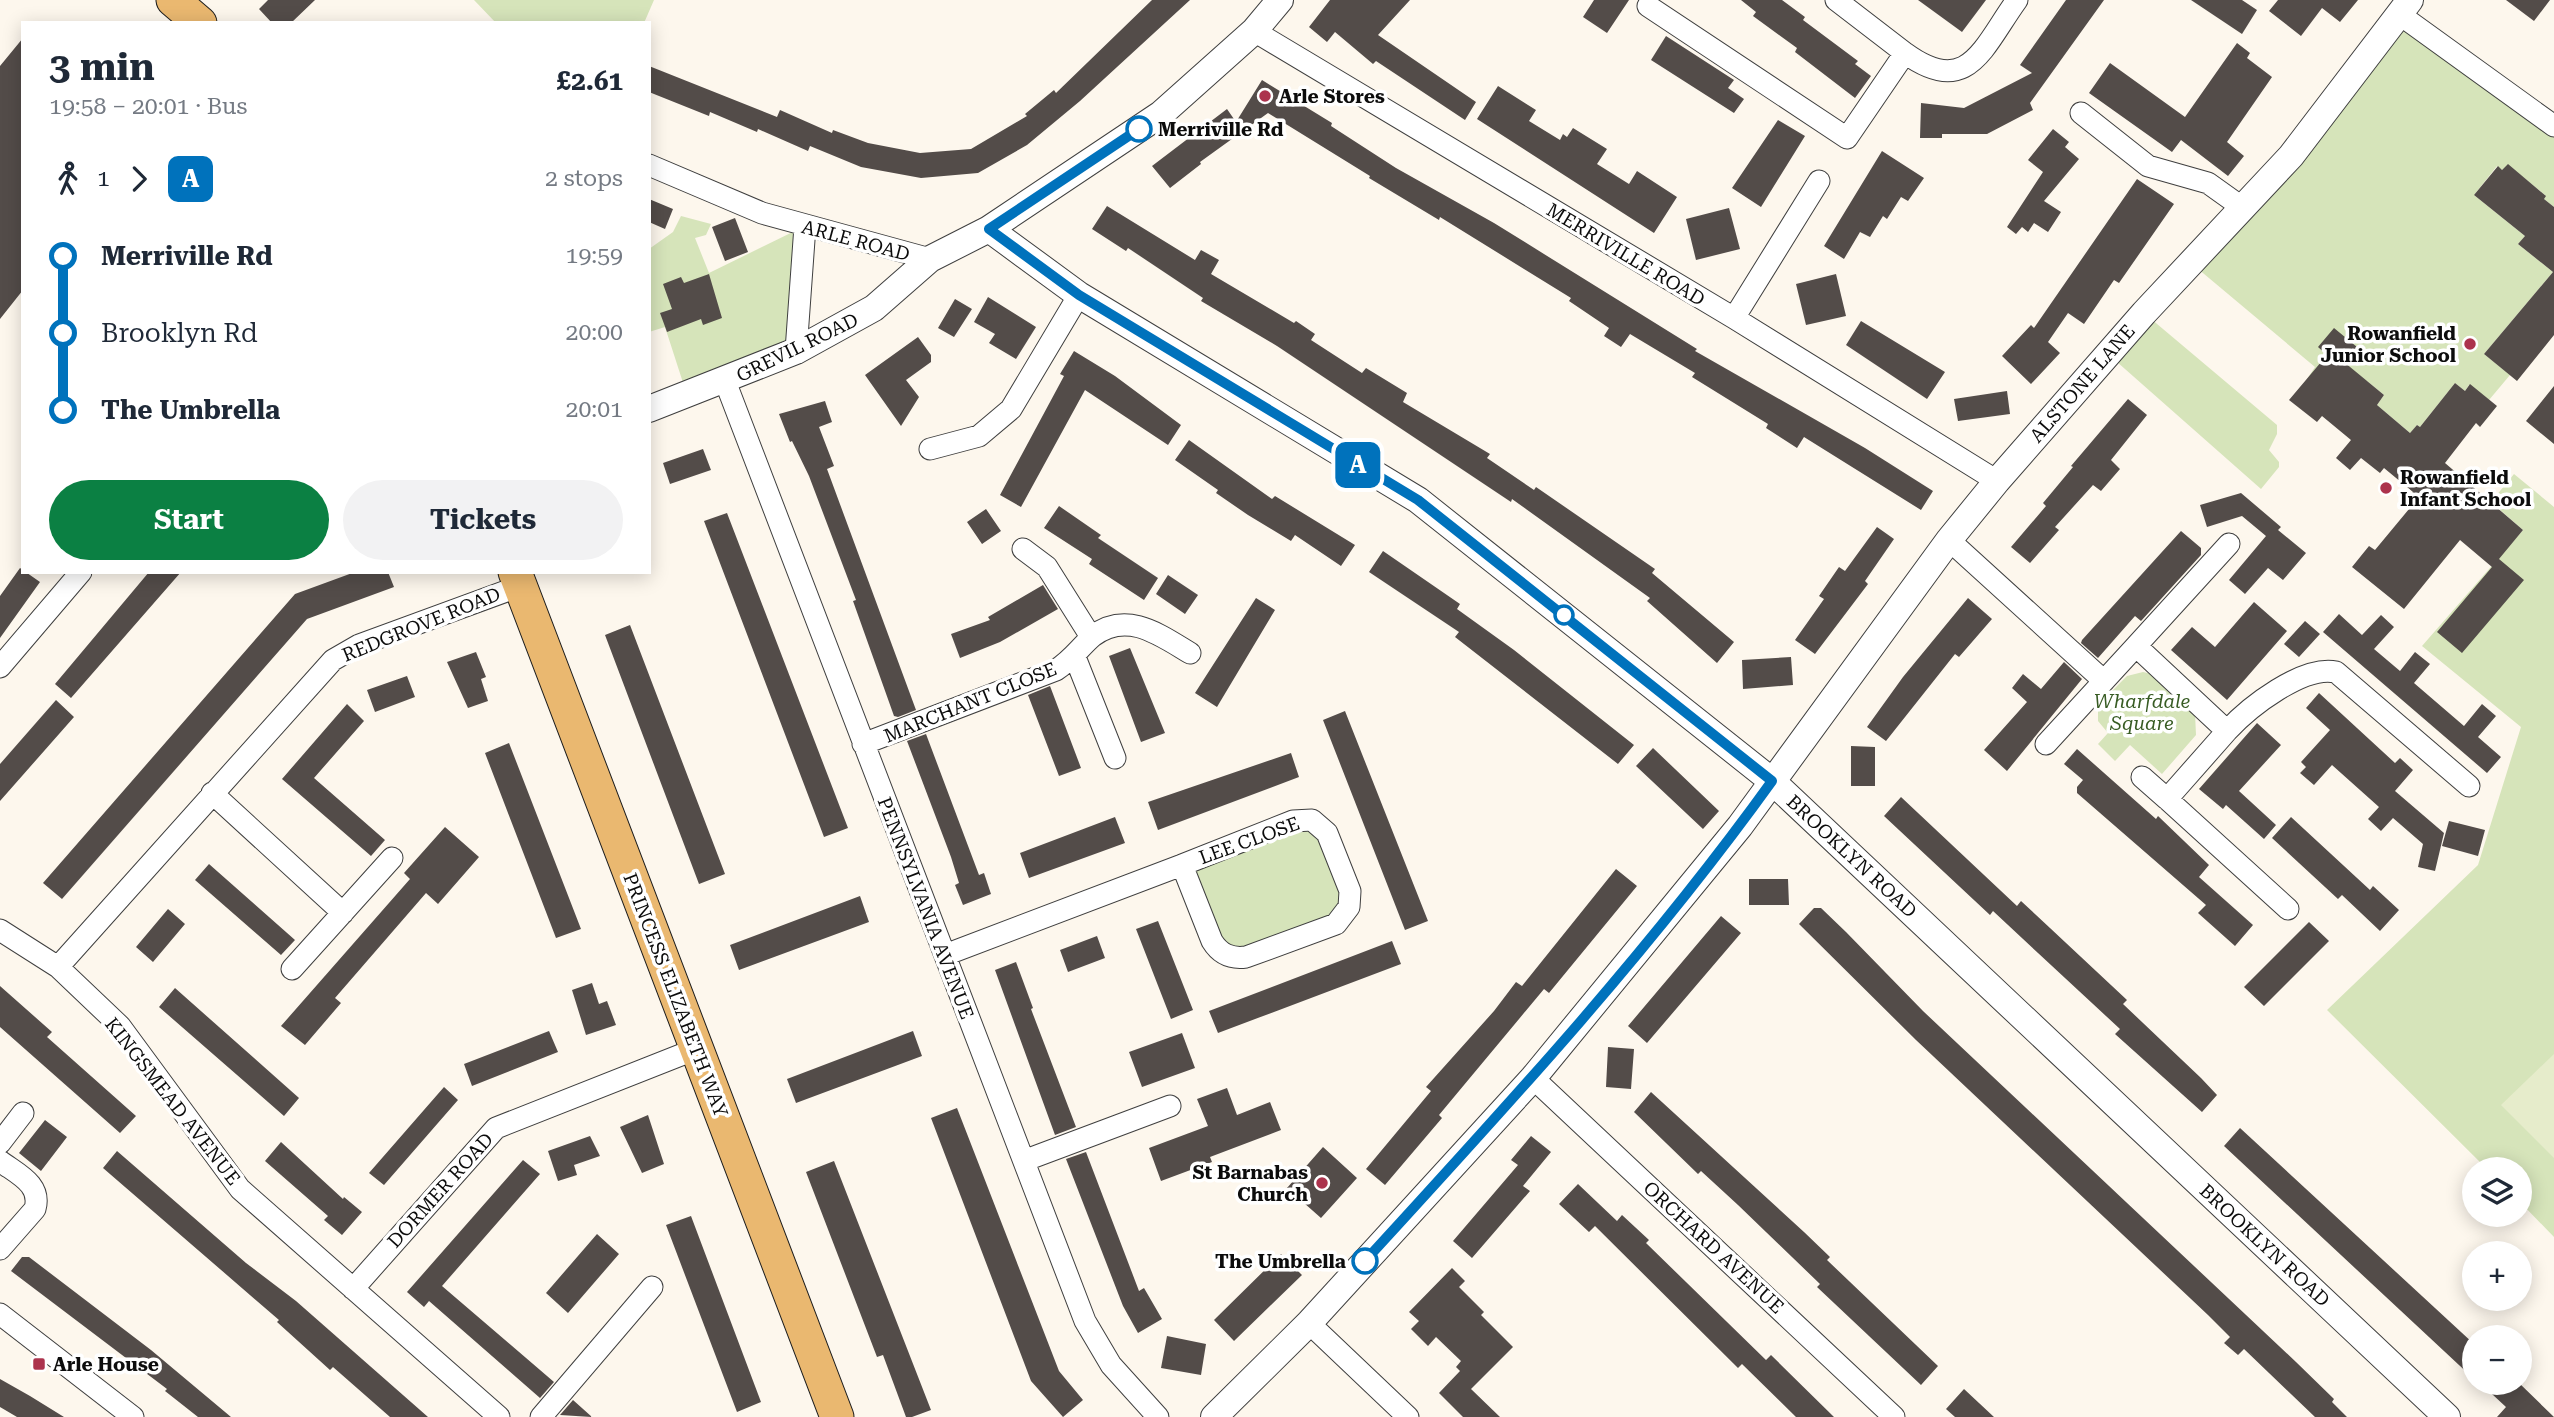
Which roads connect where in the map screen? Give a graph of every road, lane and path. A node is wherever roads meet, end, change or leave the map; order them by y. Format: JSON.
{"nodes":[{"id":1,"x":173,"y":0,"type":"edge"},
{"id":2,"x":1280,"y":0,"type":"edge"},
{"id":3,"x":1836,"y":0,"type":"edge"},
{"id":4,"x":2017,"y":0,"type":"edge"},
{"id":5,"x":1648,"y":6,"type":"dead end"},
{"id":6,"x":2404,"y":7,"type":"edge"},
{"id":7,"x":198,"y":21,"type":"edge"},
{"id":8,"x":1254,"y":31,"type":"junction"},
{"id":9,"x":1905,"y":53,"type":"junction"},
{"id":10,"x":2081,"y":113,"type":"dead end"},
{"id":11,"x":2554,"y":126,"type":"edge"},
{"id":12,"x":651,"y":166,"type":"edge"},
{"id":13,"x":1819,"y":181,"type":"dead end"},
{"id":14,"x":2243,"y":208,"type":"junction"},
{"id":15,"x":805,"y":226,"type":"junction"},
{"id":16,"x":989,"y":229,"type":"junction"},
{"id":17,"x":930,"y":260,"type":"junction"},
{"id":18,"x":1079,"y":295,"type":"junction"},
{"id":19,"x":1734,"y":318,"type":"junction"},
{"id":20,"x":796,"y":351,"type":"junction"},
{"id":21,"x":726,"y":381,"type":"junction"},
{"id":22,"x":651,"y":408,"type":"edge"},
{"id":23,"x":930,"y":449,"type":"dead end"},
{"id":24,"x":1997,"y":481,"type":"junction"},
{"id":25,"x":1949,"y":540,"type":"junction"},
{"id":26,"x":2229,"y":544,"type":"dead end"},
{"id":27,"x":1023,"y":549,"type":"dead end"},
{"id":28,"x":79,"y":574,"type":"edge"},
{"id":29,"x":518,"y":579,"type":"edge"},
{"id":30,"x":1091,"y":637,"type":"junction"},
{"id":31,"x":2136,"y":646,"type":"junction"},
{"id":32,"x":1190,"y":653,"type":"dead end"},
{"id":33,"x":1075,"y":657,"type":"junction"},
{"id":34,"x":0,"y":667,"type":"edge"},
{"id":35,"x":2104,"y":681,"type":"junction"},
{"id":36,"x":2227,"y":731,"type":"junction"},
{"id":37,"x":863,"y":744,"type":"junction"},
{"id":38,"x":2046,"y":744,"type":"dead end"},
{"id":39,"x":1115,"y":758,"type":"dead end"},
{"id":40,"x":2142,"y":777,"type":"dead end"},
{"id":41,"x":1772,"y":781,"type":"junction"},
{"id":42,"x":2469,"y":786,"type":"dead end"},
{"id":43,"x":212,"y":793,"type":"junction"},
{"id":44,"x":2167,"y":799,"type":"junction"},
{"id":45,"x":392,"y":858,"type":"dead end"},
{"id":46,"x":1182,"y":865,"type":"junction"},
{"id":47,"x":2288,"y":909,"type":"dead end"},
{"id":48,"x":342,"y":913,"type":"junction"},
{"id":49,"x":0,"y":930,"type":"edge"},
{"id":50,"x":945,"y":955,"type":"junction"},
{"id":51,"x":58,"y":967,"type":"junction"},
{"id":52,"x":292,"y":969,"type":"dead end"},
{"id":53,"x":696,"y":1049,"type":"junction"},
{"id":54,"x":1533,"y":1077,"type":"junction"},
{"id":55,"x":1170,"y":1106,"type":"dead end"},
{"id":56,"x":23,"y":1113,"type":"dead end"},
{"id":57,"x":0,"y":1143,"type":"edge"},
{"id":58,"x":1026,"y":1160,"type":"junction"},
{"id":59,"x":0,"y":1161,"type":"edge"},
{"id":60,"x":0,"y":1250,"type":"edge"},
{"id":61,"x":652,"y":1287,"type":"dead end"},
{"id":62,"x":354,"y":1289,"type":"junction"},
{"id":63,"x":0,"y":1314,"type":"edge"},
{"id":64,"x":1309,"y":1323,"type":"junction"},
{"id":65,"x":133,"y":1417,"type":"edge"},
{"id":66,"x":499,"y":1417,"type":"edge"},
{"id":67,"x":541,"y":1417,"type":"edge"},
{"id":68,"x":837,"y":1417,"type":"edge"},
{"id":69,"x":1158,"y":1417,"type":"edge"},
{"id":70,"x":1214,"y":1417,"type":"edge"},
{"id":71,"x":1408,"y":1417,"type":"edge"},
{"id":72,"x":1894,"y":1417,"type":"edge"},
{"id":73,"x":2447,"y":1417,"type":"edge"}],
"edges":[{"from":1,"to":7,"type":"main road"},
{"from":2,"to":8,"type":"street","name":"ARLE ROAD"},
{"from":3,"to":9,"type":"street"},
{"from":4,"to":9,"type":"street"},
{"from":5,"to":9,"type":"street"},
{"from":6,"to":11,"type":"street"},
{"from":6,"to":14,"type":"street","name":"ALSTONE LANE"},
{"from":8,"to":16,"type":"street","name":"ARLE ROAD"},
{"from":8,"to":19,"type":"street","name":"MERRIVILLE ROAD"},
{"from":10,"to":14,"type":"street"},
{"from":12,"to":15,"type":"street","name":"ARLE ROAD"},
{"from":13,"to":19,"type":"street"},
{"from":14,"to":24,"type":"street","name":"ALSTONE LANE"},
{"from":15,"to":17,"type":"street","name":"ARLE ROAD"},
{"from":15,"to":20,"type":"street"},
{"from":16,"to":17,"type":"street","name":"ARLE ROAD"},
{"from":16,"to":18,"type":"street","name":"BROOKLYN ROAD"},
{"from":17,"to":20,"type":"street","name":"GREVIL ROAD"},
{"from":18,"to":23,"type":"street"},
{"from":18,"to":41,"type":"street","name":"BROOKLYN ROAD"},
{"from":19,"to":24,"type":"street","name":"MERRIVILLE ROAD"},
{"from":20,"to":21,"type":"street","name":"GREVIL ROAD"},
{"from":21,"to":22,"type":"street","name":"GREVIL ROAD"},
{"from":21,"to":37,"type":"street","name":"PENNSYLVANIA AVENUE"},
{"from":24,"to":25,"type":"street","name":"ALSTONE LANE"},
{"from":25,"to":35,"type":"street"},
{"from":25,"to":41,"type":"street","name":"ALSTONE LANE"},
{"from":26,"to":31,"type":"street"},
{"from":27,"to":30,"type":"street"},
{"from":28,"to":34,"type":"street"},
{"from":29,"to":43,"type":"street","name":"REDGROVE ROAD"},
{"from":29,"to":53,"type":"main road","name":"PRINCESS ELIZABETH WAY"},
{"from":30,"to":32,"type":"street"},
{"from":30,"to":33,"type":"street","name":"MARCHANT CLOSE"},
{"from":31,"to":35,"type":"street"},
{"from":31,"to":36,"type":"street"},
{"from":33,"to":37,"type":"street","name":"MARCHANT CLOSE"},
{"from":33,"to":39,"type":"street","name":"MARCHANT CLOSE"},
{"from":35,"to":38,"type":"street"},
{"from":36,"to":42,"type":"street"},
{"from":36,"to":44,"type":"street"},
{"from":37,"to":50,"type":"street","name":"PENNSYLVANIA AVENUE"},
{"from":40,"to":44,"type":"street"},
{"from":41,"to":54,"type":"street","name":"ALSTONE LANE"},
{"from":41,"to":73,"type":"street","name":"BROOKLYN ROAD"},
{"from":43,"to":48,"type":"street"},
{"from":43,"to":51,"type":"street","name":"REDGROVE ROAD"},
{"from":44,"to":47,"type":"street"},
{"from":45,"to":48,"type":"street"},
{"from":46,"to":46,"type":"street","name":"LEE CLOSE"},
{"from":46,"to":50,"type":"street","name":"LEE CLOSE"},
{"from":48,"to":52,"type":"street"},
{"from":49,"to":51,"type":"street","name":"KINGSMEAD AVENUE"},
{"from":50,"to":58,"type":"street","name":"PENNSYLVANIA AVENUE"},
{"from":51,"to":62,"type":"street","name":"KINGSMEAD AVENUE"},
{"from":53,"to":62,"type":"street","name":"DORMER ROAD"},
{"from":53,"to":68,"type":"main road","name":"PRINCESS ELIZABETH WAY"},
{"from":54,"to":64,"type":"street","name":"ALSTONE LANE"},
{"from":54,"to":72,"type":"street","name":"ORCHARD AVENUE"},
{"from":55,"to":58,"type":"street"},
{"from":56,"to":57,"type":"street"},
{"from":58,"to":69,"type":"street","name":"PENNSYLVANIA AVENUE"},
{"from":59,"to":60,"type":"street"},
{"from":61,"to":67,"type":"street"},
{"from":62,"to":66,"type":"street","name":"KINGSMEAD AVENUE"},
{"from":63,"to":65,"type":"street"},
{"from":64,"to":70,"type":"street","name":"ALSTONE LANE"},
{"from":64,"to":71,"type":"street"}]}
